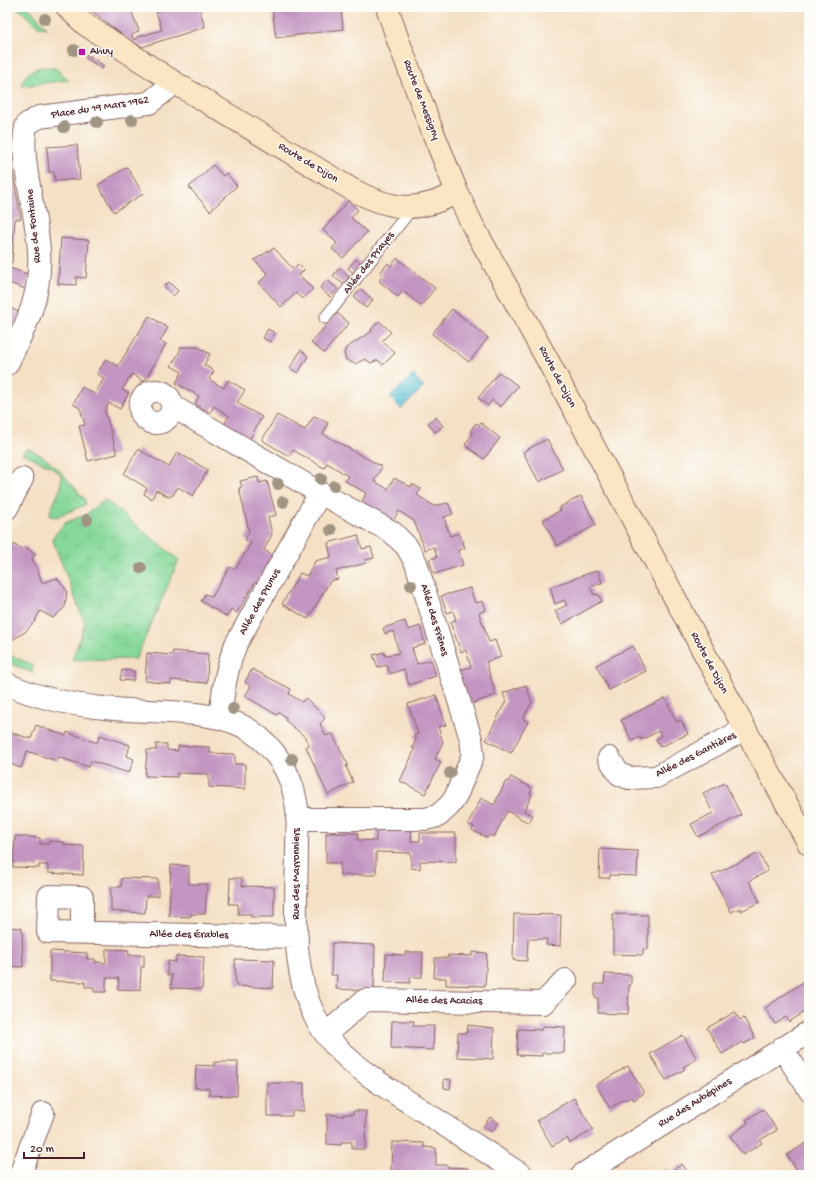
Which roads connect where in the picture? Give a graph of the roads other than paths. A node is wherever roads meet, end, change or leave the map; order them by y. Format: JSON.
{"nodes":[{"id":1,"x":66,"y":7,"type":"edge"},
{"id":2,"x":387,"y":7,"type":"edge"},
{"id":3,"x":172,"y":81,"type":"junction"},
{"id":4,"x":25,"y":129,"type":"joint"},
{"id":5,"x":457,"y":192,"type":"junction"},
{"id":6,"x":413,"y":207,"type":"junction"},
{"id":7,"x":325,"y":318,"type":"dead end"},
{"id":8,"x":7,"y":364,"type":"edge"},
{"id":9,"x":172,"y":406,"type":"dead end"},
{"id":10,"x":22,"y":479,"type":"dead end"},
{"id":11,"x":320,"y":493,"type":"junction"},
{"id":12,"x":7,"y":508,"type":"edge"},
{"id":13,"x":7,"y":684,"type":"edge"},
{"id":14,"x":220,"y":718,"type":"junction"},
{"id":15,"x":745,"y":729,"type":"junction"},
{"id":16,"x":609,"y":758,"type":"dead end"},
{"id":17,"x":297,"y":818,"type":"junction"},
{"id":18,"x":809,"y":844,"type":"edge"},
{"id":19,"x":82,"y":932,"type":"dead end"},
{"id":20,"x":297,"y":937,"type":"junction"},
{"id":21,"x":566,"y":980,"type":"dead end"},
{"id":22,"x":809,"y":1032,"type":"edge"},
{"id":23,"x":326,"y":1034,"type":"junction"},
{"id":24,"x":782,"y":1048,"type":"junction"},
{"id":25,"x":809,"y":1089,"type":"edge"},
{"id":26,"x":43,"y":1113,"type":"dead end"},
{"id":27,"x":20,"y":1175,"type":"edge"},
{"id":28,"x":522,"y":1175,"type":"edge"},
{"id":29,"x":582,"y":1175,"type":"edge"}],
"edges":[{"from":1,"to":3,"type":"main road","name":"Route de Dijon"},
{"from":2,"to":5,"type":"main road","name":"Route de Messigny"},
{"from":3,"to":4,"type":"street","name":"Place du 19 Mars 1962"},
{"from":3,"to":6,"type":"main road","name":"Route de Dijon"},
{"from":4,"to":8,"type":"street","name":"Rue de Fontaine"},
{"from":5,"to":6,"type":"main road","name":"Route de Dijon"},
{"from":5,"to":15,"type":"main road","name":"Route de Dijon"},
{"from":6,"to":7,"type":"lane","name":"Allée des Prayes"},
{"from":9,"to":11,"type":"street","name":"Allée des Frênes"},
{"from":10,"to":12,"type":"street"},
{"from":11,"to":14,"type":"street","name":"Allée des Prunus"},
{"from":11,"to":17,"type":"street","name":"Allée des Frênes"},
{"from":13,"to":14,"type":"street","name":"Rue des Marronniers"},
{"from":14,"to":17,"type":"street","name":"Rue des Marronniers"},
{"from":15,"to":16,"type":"street","name":"Allée des Gantières"},
{"from":15,"to":18,"type":"main road","name":"Route de Dijon"},
{"from":17,"to":20,"type":"street","name":"Rue des Marronniers"},
{"from":19,"to":20,"type":"street","name":"Allée des Érables"},
{"from":20,"to":23,"type":"street","name":"Rue des Marronniers"},
{"from":21,"to":23,"type":"street","name":"Allée des Acacias"},
{"from":22,"to":24,"type":"street","name":"Rue des Aubépines"},
{"from":23,"to":28,"type":"street","name":"Rue des Marronniers"},
{"from":24,"to":25,"type":"street"},
{"from":24,"to":29,"type":"street","name":"Rue des Aubépines"},
{"from":26,"to":27,"type":"street"}]}
